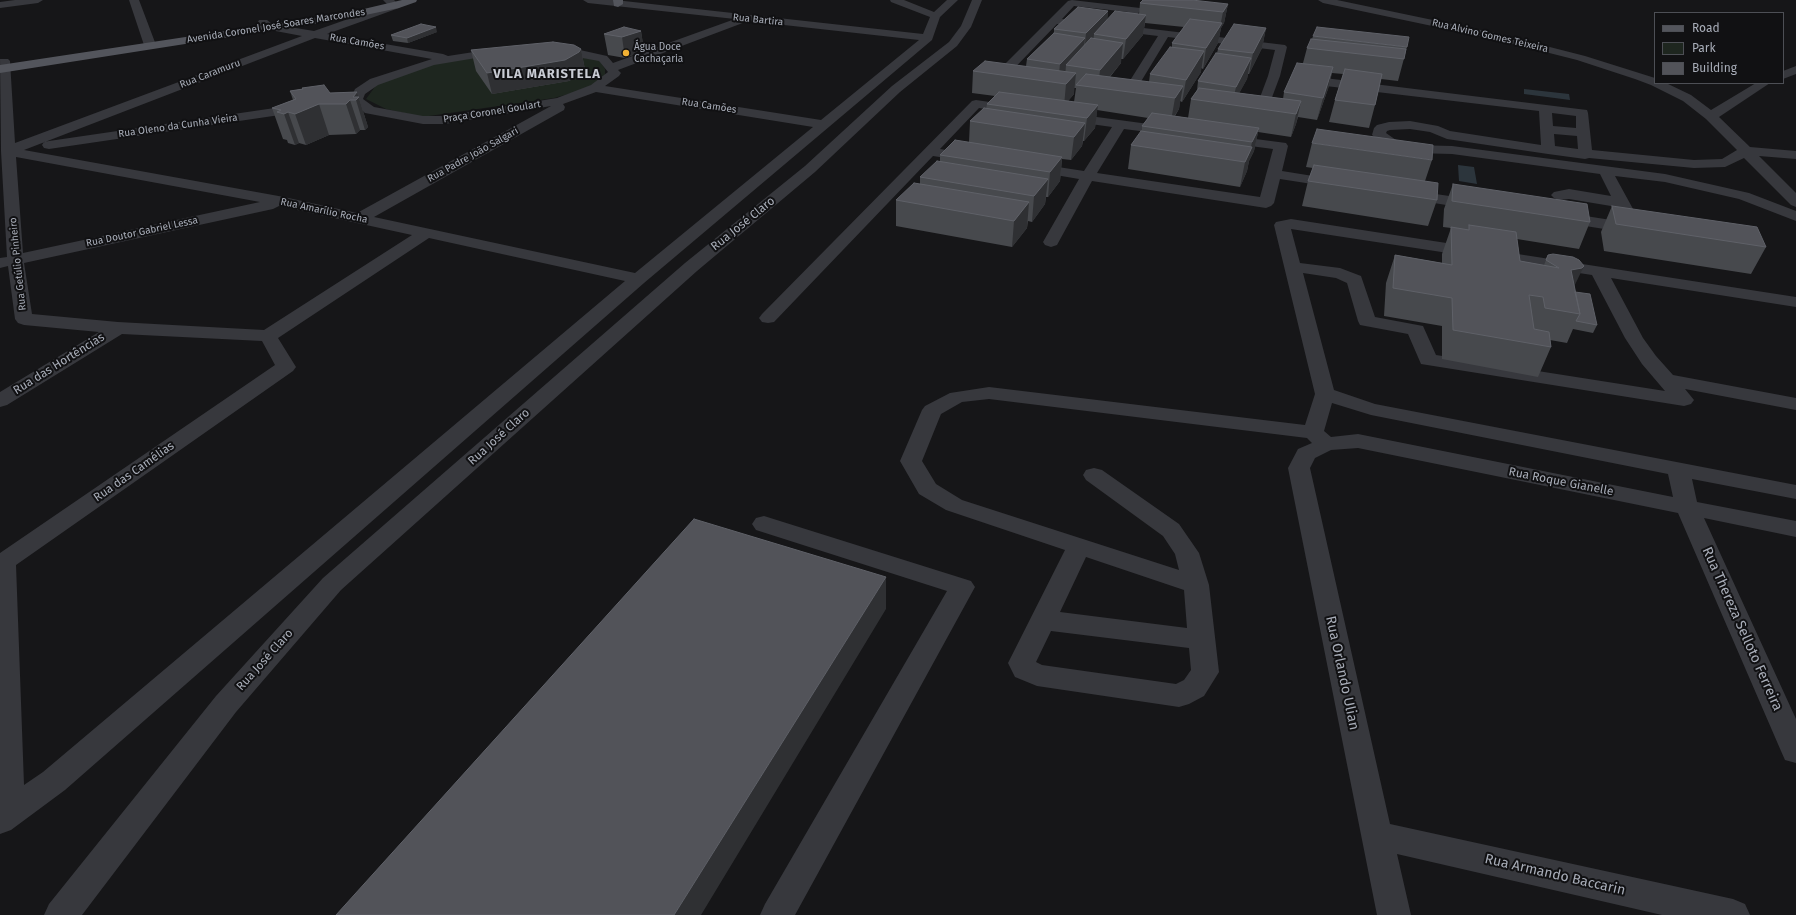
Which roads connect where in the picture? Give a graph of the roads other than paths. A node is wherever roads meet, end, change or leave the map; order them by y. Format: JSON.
{"nodes":[{"id":1,"x":38,"y":0,"type":"edge"},
{"id":2,"x":134,"y":0,"type":"edge"},
{"id":3,"x":412,"y":0,"type":"edge"},
{"id":4,"x":588,"y":0,"type":"edge"},
{"id":5,"x":895,"y":0,"type":"edge"},
{"id":6,"x":953,"y":0,"type":"edge"},
{"id":7,"x":977,"y":0,"type":"edge"},
{"id":8,"x":1322,"y":0,"type":"edge"},
{"id":9,"x":618,"y":2,"type":"edge"},
{"id":10,"x":392,"y":3,"type":"edge"},
{"id":11,"x":0,"y":5,"type":"edge"},
{"id":12,"x":1102,"y":6,"type":"junction"},
{"id":13,"x":936,"y":16,"type":"junction"},
{"id":14,"x":747,"y":18,"type":"junction"},
{"id":15,"x":1054,"y":21,"type":"junction"},
{"id":16,"x":266,"y":24,"type":"junction"},
{"id":17,"x":1087,"y":25,"type":"junction"},
{"id":18,"x":1120,"y":28,"type":"junction"},
{"id":19,"x":1165,"y":34,"type":"junction"},
{"id":20,"x":314,"y":35,"type":"junction"},
{"id":21,"x":928,"y":38,"type":"junction"},
{"id":22,"x":149,"y":42,"type":"junction"},
{"id":23,"x":452,"y":58,"type":"junction"},
{"id":24,"x":2,"y":65,"type":"edge"},
{"id":25,"x":612,"y":68,"type":"junction"},
{"id":26,"x":1796,"y":70,"type":"edge"},
{"id":27,"x":1784,"y":75,"type":"edge"},
{"id":28,"x":1274,"y":76,"type":"junction"},
{"id":29,"x":997,"y":79,"type":"edge"},
{"id":30,"x":1654,"y":82,"type":"edge"},
{"id":31,"x":1658,"y":84,"type":"edge"},
{"id":32,"x":1762,"y":84,"type":"edge"},
{"id":33,"x":1386,"y":89,"type":"junction"},
{"id":34,"x":591,"y":90,"type":"junction"},
{"id":35,"x":1125,"y":98,"type":"edge"},
{"id":36,"x":356,"y":100,"type":"junction"},
{"id":37,"x":1491,"y":101,"type":"junction"},
{"id":38,"x":341,"y":103,"type":"edge"},
{"id":39,"x":317,"y":106,"type":"edge"},
{"id":40,"x":1443,"y":108,"type":"dead end"},
{"id":41,"x":1545,"y":108,"type":"junction"},
{"id":42,"x":510,"y":110,"type":"junction"},
{"id":43,"x":1029,"y":112,"type":"edge"},
{"id":44,"x":1052,"y":115,"type":"edge"},
{"id":45,"x":1491,"y":115,"type":"dead end"},
{"id":46,"x":1259,"y":116,"type":"edge"},
{"id":47,"x":1711,"y":116,"type":"junction"},
{"id":48,"x":535,"y":121,"type":"junction"},
{"id":49,"x":822,"y":124,"type":"junction"},
{"id":50,"x":1120,"y":124,"type":"junction"},
{"id":51,"x":1547,"y":129,"type":"junction"},
{"id":52,"x":1181,"y":133,"type":"edge"},
{"id":53,"x":1583,"y":133,"type":"junction"},
{"id":54,"x":1212,"y":137,"type":"edge"},
{"id":55,"x":1746,"y":151,"type":"junction"},
{"id":56,"x":4,"y":152,"type":"edge"},
{"id":57,"x":931,"y":152,"type":"junction"},
{"id":58,"x":1585,"y":155,"type":"junction"},
{"id":59,"x":1796,"y":155,"type":"edge"},
{"id":60,"x":986,"y":160,"type":"edge"},
{"id":61,"x":1018,"y":165,"type":"edge"},
{"id":62,"x":1605,"y":170,"type":"junction"},
{"id":63,"x":1551,"y":173,"type":"junction"},
{"id":64,"x":1273,"y":174,"type":"junction"},
{"id":65,"x":1088,"y":175,"type":"junction"},
{"id":66,"x":1351,"y":186,"type":"edge"},
{"id":67,"x":1397,"y":193,"type":"edge"},
{"id":68,"x":284,"y":202,"type":"junction"},
{"id":69,"x":1796,"y":202,"type":"edge"},
{"id":70,"x":1624,"y":204,"type":"junction"},
{"id":71,"x":1490,"y":207,"type":"edge"},
{"id":72,"x":1545,"y":215,"type":"edge"},
{"id":73,"x":1796,"y":216,"type":"edge"},
{"id":74,"x":360,"y":218,"type":"junction"},
{"id":75,"x":1568,"y":218,"type":"junction"},
{"id":76,"x":426,"y":233,"type":"junction"},
{"id":77,"x":1051,"y":242,"type":"dead end"},
{"id":78,"x":8,"y":261,"type":"edge"},
{"id":79,"x":1293,"y":267,"type":"junction"},
{"id":80,"x":1598,"y":271,"type":"junction"},
{"id":81,"x":638,"y":279,"type":"junction"},
{"id":82,"x":1796,"y":302,"type":"edge"},
{"id":83,"x":768,"y":318,"type":"dead end"},
{"id":84,"x":118,"y":328,"type":"junction"},
{"id":85,"x":268,"y":336,"type":"junction"},
{"id":86,"x":1664,"y":379,"type":"junction"},
{"id":87,"x":1325,"y":394,"type":"junction"},
{"id":88,"x":0,"y":401,"type":"edge"},
{"id":89,"x":1796,"y":404,"type":"edge"},
{"id":90,"x":1320,"y":438,"type":"junction"},
{"id":91,"x":1678,"y":468,"type":"junction"},
{"id":92,"x":1094,"y":475,"type":"dead end"},
{"id":93,"x":1796,"y":492,"type":"edge"},
{"id":94,"x":1687,"y":507,"type":"junction"},
{"id":95,"x":764,"y":524,"type":"dead end"},
{"id":96,"x":1796,"y":529,"type":"edge"},
{"id":97,"x":1079,"y":546,"type":"junction"},
{"id":98,"x":2,"y":582,"type":"edge"},
{"id":99,"x":1196,"y":585,"type":"junction"},
{"id":100,"x":1043,"y":620,"type":"junction"},
{"id":101,"x":1202,"y":640,"type":"junction"},
{"id":102,"x":1796,"y":751,"type":"edge"},
{"id":103,"x":4,"y":816,"type":"edge"},
{"id":104,"x":1377,"y":835,"type":"junction"},
{"id":105,"x":61,"y":915,"type":"edge"},
{"id":106,"x":777,"y":915,"type":"edge"},
{"id":107,"x":1394,"y":915,"type":"edge"},
{"id":108,"x":1733,"y":915,"type":"edge"}],
"edges":[{"from":1,"to":11,"type":"street"},
{"from":2,"to":22,"type":"street"},
{"from":3,"to":10,"type":"main road","name":"Rua Caramuru"},
{"from":4,"to":9,"type":"street","name":"Rua Bartira"},
{"from":5,"to":13,"type":"street"},
{"from":6,"to":13,"type":"street"},
{"from":7,"to":105,"type":"street","name":"Rua José Claro"},
{"from":8,"to":30,"type":"street","name":"Rua Alvino Gomes Teixeira"},
{"from":9,"to":14,"type":"street","name":"Rua Bartira"},
{"from":10,"to":16,"type":"main road","name":"Avenida Coronel José Soares Marcondes"},
{"from":10,"to":20,"type":"street","name":"Rua Caramuru"},
{"from":12,"to":15,"type":"street"},
{"from":12,"to":17,"type":"street"},
{"from":12,"to":18,"type":"street"},
{"from":13,"to":21,"type":"street"},
{"from":14,"to":21,"type":"street","name":"Rua Bartira"},
{"from":14,"to":25,"type":"street"},
{"from":15,"to":17,"type":"street"},
{"from":15,"to":29,"type":"street"},
{"from":16,"to":20,"type":"street","name":"Rua Camões"},
{"from":16,"to":22,"type":"main road","name":"Avenida Coronel José Soares Marcondes"},
{"from":17,"to":18,"type":"street"},
{"from":18,"to":19,"type":"street"},
{"from":19,"to":28,"type":"street"},
{"from":19,"to":35,"type":"street"},
{"from":20,"to":23,"type":"street","name":"Rua Camões"},
{"from":20,"to":56,"type":"street","name":"Rua Caramuru"},
{"from":21,"to":49,"type":"street","name":"Rua José Claro"},
{"from":22,"to":24,"type":"main road","name":"Avenida Coronel José Soares Marcondes"},
{"from":23,"to":25,"type":"street"},
{"from":23,"to":36,"type":"street"},
{"from":24,"to":56,"type":"street","name":"Rua Getúlio Pinheiro"},
{"from":25,"to":34,"type":"street","name":"Praça Coronel Goulart"},
{"from":26,"to":27,"type":"street"},
{"from":28,"to":33,"type":"street"},
{"from":28,"to":46,"type":"street"},
{"from":31,"to":47,"type":"street","name":"Rua Alvino Gomes Teixeira"},
{"from":32,"to":47,"type":"street"},
{"from":33,"to":37,"type":"street"},
{"from":33,"to":40,"type":"street"},
{"from":34,"to":42,"type":"street","name":"Praça Coronel Goulart"},
{"from":34,"to":48,"type":"street","name":"Rua Padre João Salgari"},
{"from":34,"to":49,"type":"street","name":"Rua Camões"},
{"from":36,"to":38,"type":"street"},
{"from":36,"to":42,"type":"street","name":"Praça Coronel Goulart"},
{"from":37,"to":41,"type":"street"},
{"from":37,"to":45,"type":"street"},
{"from":39,"to":56,"type":"street","name":"Rua Oleno da Cunha Vieira"},
{"from":41,"to":51,"type":"street"},
{"from":41,"to":53,"type":"street"},
{"from":42,"to":48,"type":"street"},
{"from":43,"to":57,"type":"street"},
{"from":44,"to":50,"type":"street"},
{"from":47,"to":55,"type":"street","name":"Rua Alvino Gomes Teixeira"},
{"from":48,"to":74,"type":"street","name":"Rua Padre João Salgari"},
{"from":49,"to":81,"type":"street","name":"Rua José Claro"},
{"from":50,"to":52,"type":"street"},
{"from":50,"to":65,"type":"street"},
{"from":51,"to":53,"type":"street"},
{"from":51,"to":63,"type":"street"},
{"from":53,"to":58,"type":"street"},
{"from":54,"to":64,"type":"street"},
{"from":55,"to":58,"type":"street"},
{"from":55,"to":59,"type":"street"},
{"from":55,"to":69,"type":"street","name":"Rua Alvino Gomes Teixeira"},
{"from":56,"to":68,"type":"street","name":"Rua Amarílio Rocha"},
{"from":56,"to":78,"type":"street","name":"Rua Getúlio Pinheiro"},
{"from":57,"to":60,"type":"street"},
{"from":57,"to":83,"type":"street"},
{"from":58,"to":63,"type":"street"},
{"from":61,"to":65,"type":"street"},
{"from":62,"to":63,"type":"street"},
{"from":62,"to":70,"type":"street"},
{"from":62,"to":73,"type":"street"},
{"from":63,"to":63,"type":"street"},
{"from":63,"to":70,"type":"street"},
{"from":63,"to":75,"type":"street"},
{"from":64,"to":65,"type":"street"},
{"from":64,"to":66,"type":"street"},
{"from":65,"to":77,"type":"street"},
{"from":67,"to":71,"type":"street"},
{"from":68,"to":74,"type":"street","name":"Rua Amarílio Rocha"},
{"from":68,"to":78,"type":"street","name":"Rua Doutor Gabriel Lessa"},
{"from":70,"to":75,"type":"street"},
{"from":72,"to":75,"type":"street"},
{"from":74,"to":76,"type":"street","name":"Rua Amarílio Rocha"},
{"from":76,"to":81,"type":"street","name":"Rua Amarílio Rocha"},
{"from":76,"to":85,"type":"street"},
{"from":78,"to":84,"type":"street","name":"Rua Getúlio Pinheiro"},
{"from":79,"to":80,"type":"street"},
{"from":79,"to":86,"type":"street"},
{"from":79,"to":87,"type":"street"},
{"from":80,"to":82,"type":"street"},
{"from":80,"to":86,"type":"street"},
{"from":81,"to":103,"type":"street","name":"Rua José Claro"},
{"from":84,"to":85,"type":"street","name":"Rua Getúlio Pinheiro"},
{"from":84,"to":88,"type":"street","name":"Rua das Hortências"},
{"from":85,"to":98,"type":"street","name":"Rua das Camélias"},
{"from":86,"to":89,"type":"street"},
{"from":87,"to":90,"type":"street"},
{"from":87,"to":91,"type":"street"},
{"from":90,"to":94,"type":"street","name":"Rua Roque Gianelle"},
{"from":90,"to":97,"type":"street"},
{"from":90,"to":104,"type":"street","name":"Rua Orlando Ulian"},
{"from":91,"to":93,"type":"street"},
{"from":91,"to":94,"type":"street","name":"Rua Thereza Selloto Ferreira"},
{"from":92,"to":99,"type":"street"},
{"from":94,"to":96,"type":"street","name":"Rua Roque Gianelle"},
{"from":94,"to":102,"type":"street","name":"Rua Thereza Selloto Ferreira"},
{"from":95,"to":106,"type":"street"},
{"from":97,"to":99,"type":"street"},
{"from":97,"to":100,"type":"street"},
{"from":98,"to":103,"type":"street","name":"Rua das Camélias"},
{"from":99,"to":101,"type":"street"},
{"from":100,"to":101,"type":"street"},
{"from":100,"to":101,"type":"street"},
{"from":104,"to":107,"type":"street","name":"Rua Orlando Ulian"},
{"from":104,"to":108,"type":"street","name":"Rua Armando Baccarin"}]}
